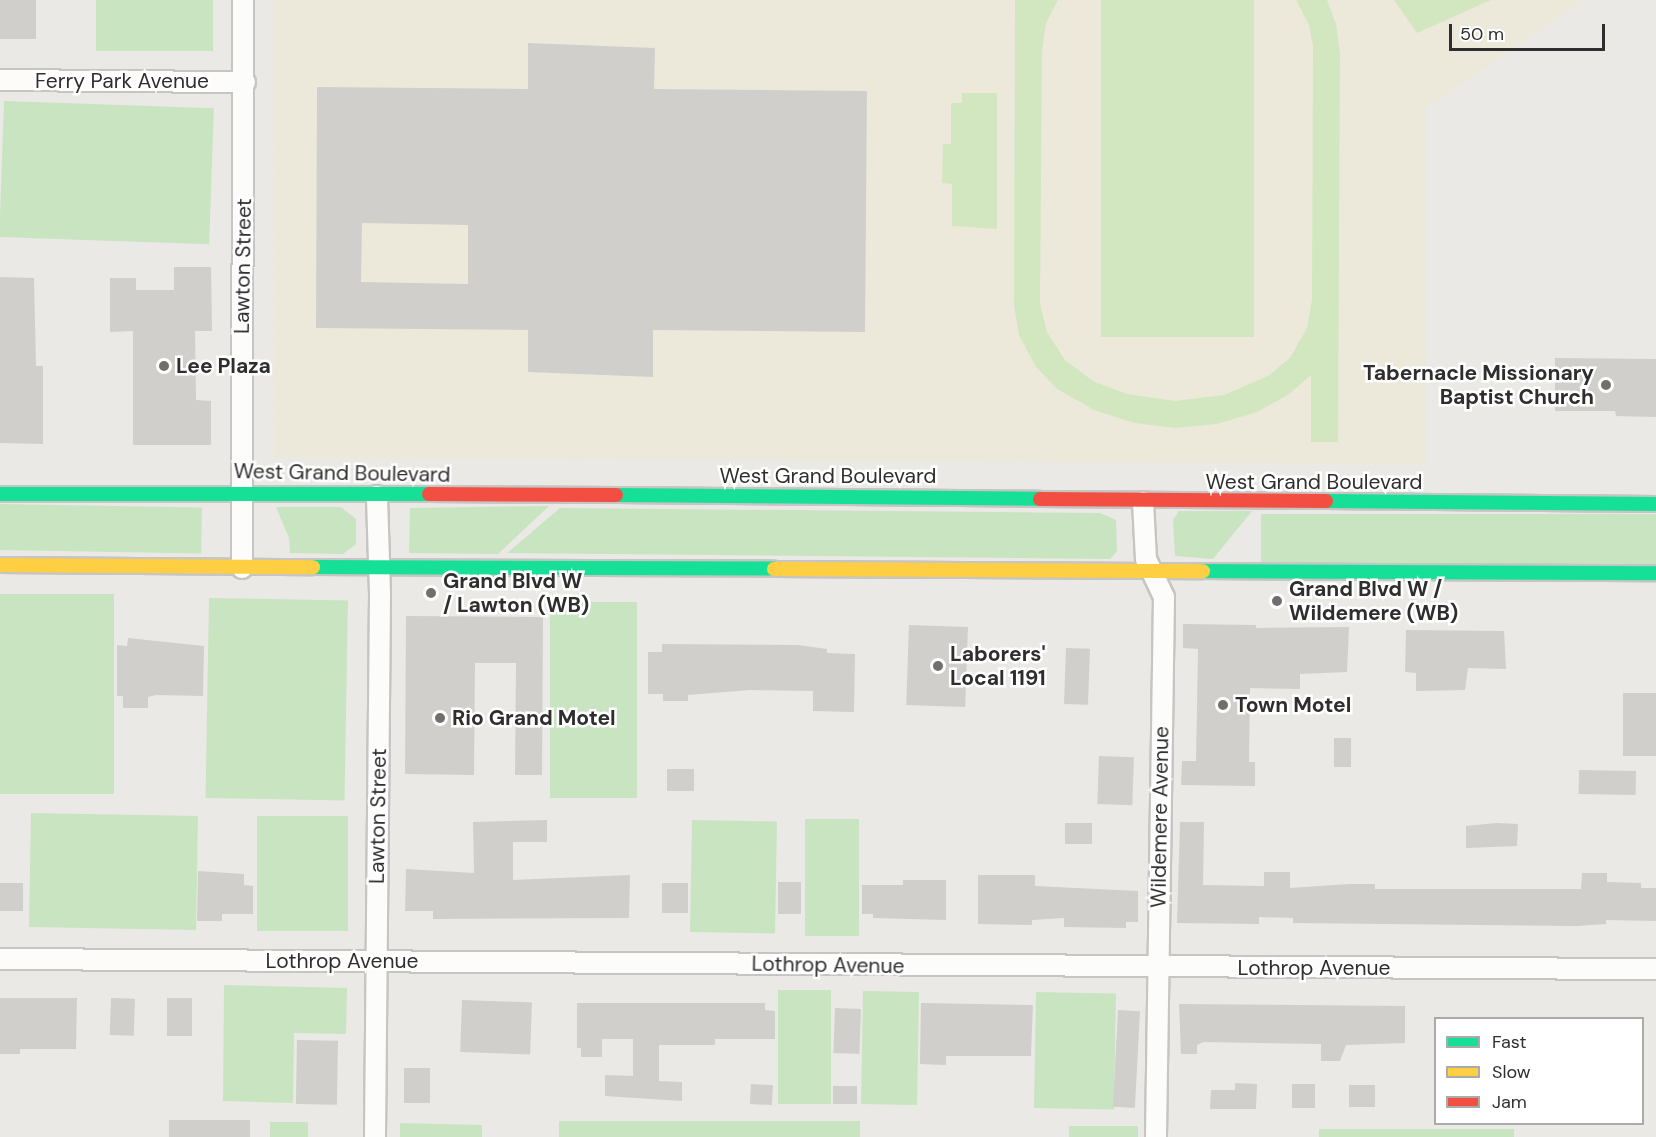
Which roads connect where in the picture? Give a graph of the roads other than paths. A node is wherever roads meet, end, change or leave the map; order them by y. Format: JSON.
{"nodes":[{"id":1,"x":243,"y":0,"type":"edge"},
{"id":2,"x":0,"y":80,"type":"edge"},
{"id":3,"x":245,"y":82,"type":"junction"},
{"id":4,"x":241,"y":492,"type":"junction"},
{"id":5,"x":0,"y":494,"type":"edge"},
{"id":6,"x":377,"y":496,"type":"junction"},
{"id":7,"x":1143,"y":502,"type":"junction"},
{"id":8,"x":1656,"y":504,"type":"edge"},
{"id":9,"x":0,"y":565,"type":"edge"},
{"id":10,"x":377,"y":566,"type":"junction"},
{"id":11,"x":242,"y":568,"type":"junction"},
{"id":12,"x":1150,"y":569,"type":"junction"},
{"id":13,"x":1656,"y":573,"type":"edge"},
{"id":14,"x":0,"y":959,"type":"edge"},
{"id":15,"x":376,"y":961,"type":"junction"},
{"id":16,"x":1158,"y":968,"type":"junction"},
{"id":17,"x":1656,"y":969,"type":"edge"},
{"id":18,"x":375,"y":1137,"type":"edge"},
{"id":19,"x":1156,"y":1137,"type":"edge"}],
"edges":[{"from":1,"to":3,"type":"street","name":"Lawton Street"},
{"from":2,"to":3,"type":"street","name":"Ferry Park Avenue"},
{"from":3,"to":4,"type":"street","name":"Lawton Street"},
{"from":4,"to":5,"type":"main road","name":"West Grand Boulevard"},
{"from":4,"to":6,"type":"main road","name":"West Grand Boulevard"},
{"from":4,"to":11,"type":"street","name":"Lawton Street"},
{"from":6,"to":7,"type":"main road","name":"West Grand Boulevard"},
{"from":6,"to":10,"type":"street","name":"Lawton Street"},
{"from":7,"to":8,"type":"main road","name":"West Grand Boulevard"},
{"from":7,"to":12,"type":"street","name":"Wildemere Avenue"},
{"from":9,"to":11,"type":"main road"},
{"from":10,"to":11,"type":"main road"},
{"from":10,"to":12,"type":"main road"},
{"from":10,"to":15,"type":"street","name":"Lawton Street"},
{"from":12,"to":13,"type":"main road"},
{"from":12,"to":16,"type":"street","name":"Wildemere Avenue"},
{"from":14,"to":15,"type":"street","name":"Lothrop Avenue"},
{"from":15,"to":16,"type":"street","name":"Lothrop Avenue"},
{"from":15,"to":18,"type":"street","name":"Lawton Street"},
{"from":16,"to":17,"type":"street","name":"Lothrop Avenue"},
{"from":16,"to":19,"type":"street","name":"Wildemere Avenue"}]}
